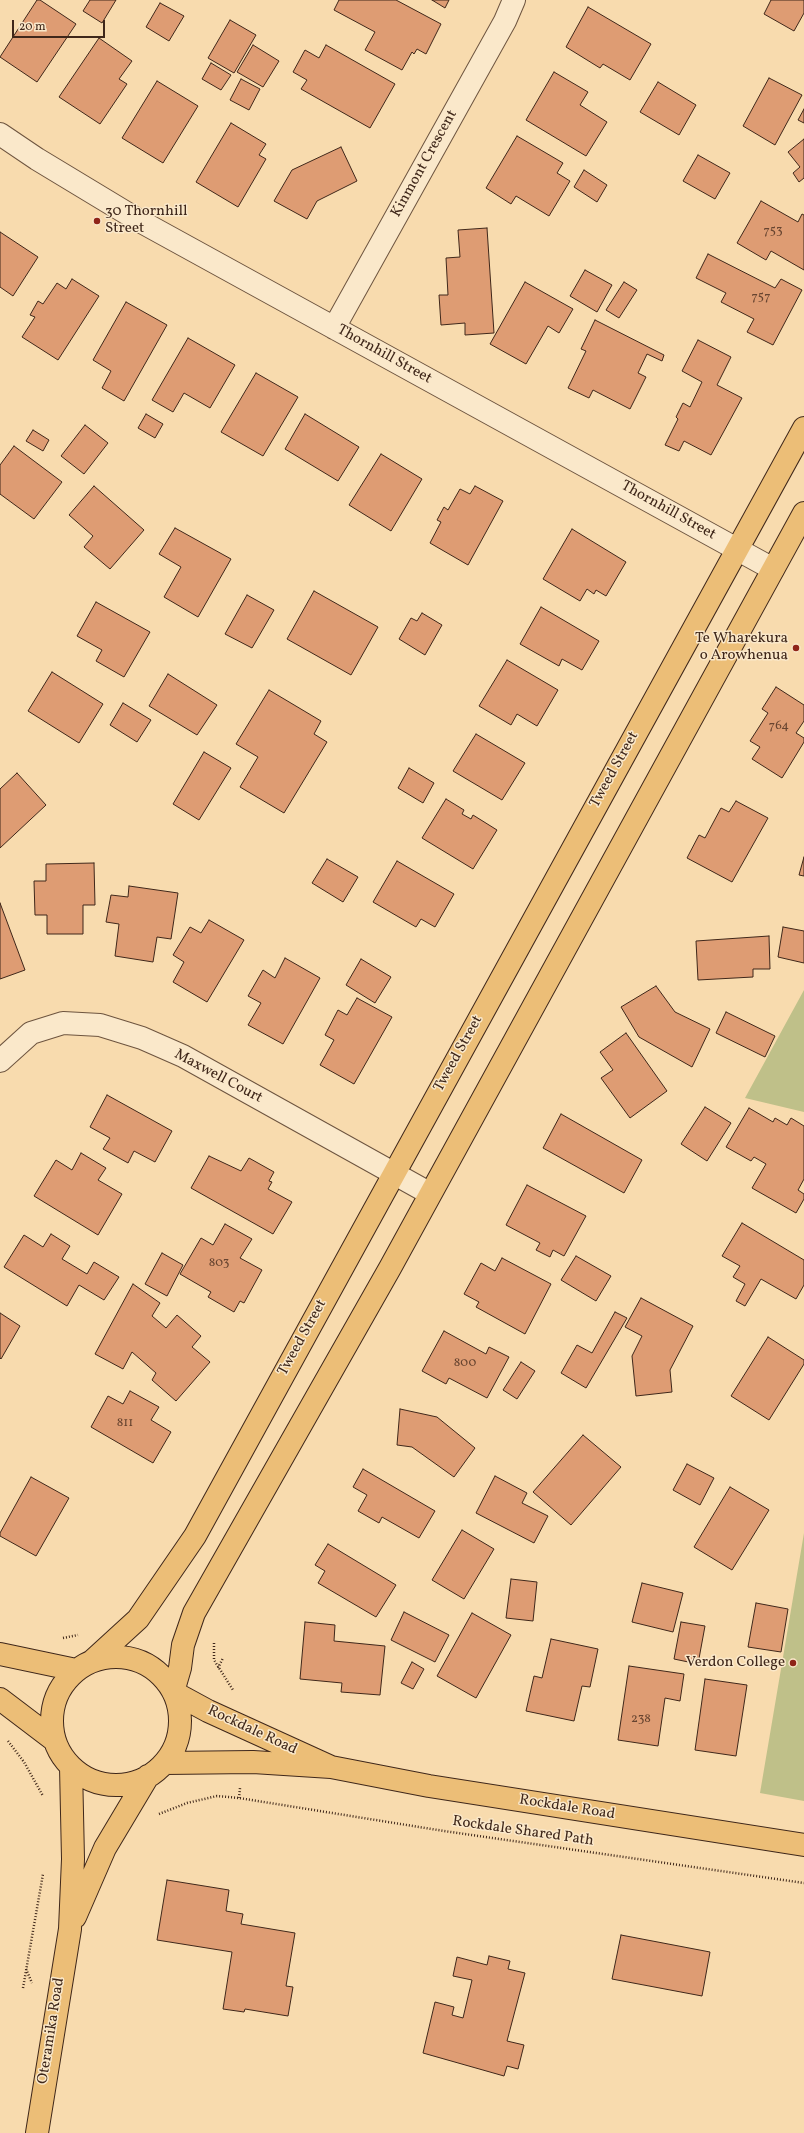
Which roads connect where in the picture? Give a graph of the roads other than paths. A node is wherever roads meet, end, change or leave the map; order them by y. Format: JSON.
{"nodes":[{"id":1,"x":514,"y":0,"type":"edge"},
{"id":2,"x":0,"y":134,"type":"edge"},
{"id":3,"x":334,"y":328,"type":"junction"},
{"id":4,"x":804,"y":428,"type":"edge"},
{"id":5,"x":804,"y":513,"type":"edge"},
{"id":6,"x":736,"y":549,"type":"junction"},
{"id":7,"x":773,"y":569,"type":"junction"},
{"id":8,"x":0,"y":1061,"type":"edge"},
{"id":9,"x":393,"y":1173,"type":"junction"},
{"id":10,"x":429,"y":1193,"type":"junction"},
{"id":11,"x":0,"y":1654,"type":"edge"},
{"id":12,"x":84,"y":1666,"type":"junction"},
{"id":13,"x":173,"y":1692,"type":"junction"},
{"id":14,"x":0,"y":1699,"type":"edge"},
{"id":15,"x":54,"y":1740,"type":"junction"},
{"id":16,"x":165,"y":1763,"type":"junction"},
{"id":17,"x":71,"y":1767,"type":"junction"},
{"id":18,"x":331,"y":1767,"type":"junction"},
{"id":19,"x":148,"y":1776,"type":"junction"},
{"id":20,"x":804,"y":1845,"type":"edge"},
{"id":21,"x":70,"y":1929,"type":"junction"},
{"id":22,"x":36,"y":2133,"type":"edge"}],
"edges":[{"from":1,"to":3,"type":"street","name":"Kinmont Crescent"},
{"from":2,"to":3,"type":"street","name":"Thornhill Street"},
{"from":3,"to":6,"type":"street","name":"Thornhill Street"},
{"from":4,"to":6,"type":"main road","name":"Tweed Street"},
{"from":5,"to":7,"type":"main road"},
{"from":6,"to":7,"type":"street","name":"Thornhill Street"},
{"from":6,"to":9,"type":"main road","name":"Tweed Street"},
{"from":7,"to":10,"type":"main road"},
{"from":8,"to":9,"type":"street","name":"Maxwell Court"},
{"from":9,"to":10,"type":"street","name":"Maxwell Court"},
{"from":9,"to":12,"type":"main road","name":"Tweed Street"},
{"from":10,"to":13,"type":"main road"},
{"from":11,"to":12,"type":"main road"},
{"from":12,"to":13,"type":"main road"},
{"from":12,"to":15,"type":"main road"},
{"from":13,"to":16,"type":"main road"},
{"from":13,"to":18,"type":"main road","name":"Rockdale Road"},
{"from":14,"to":15,"type":"main road"},
{"from":15,"to":17,"type":"main road"},
{"from":16,"to":18,"type":"main road","name":"Rockdale Road"},
{"from":16,"to":19,"type":"main road"},
{"from":17,"to":19,"type":"main road"},
{"from":17,"to":21,"type":"main road","name":"Oteramika Road"},
{"from":18,"to":20,"type":"main road","name":"Rockdale Road"},
{"from":19,"to":21,"type":"main road","name":"Oteramika Road"},
{"from":21,"to":22,"type":"main road","name":"Oteramika Road"}]}
